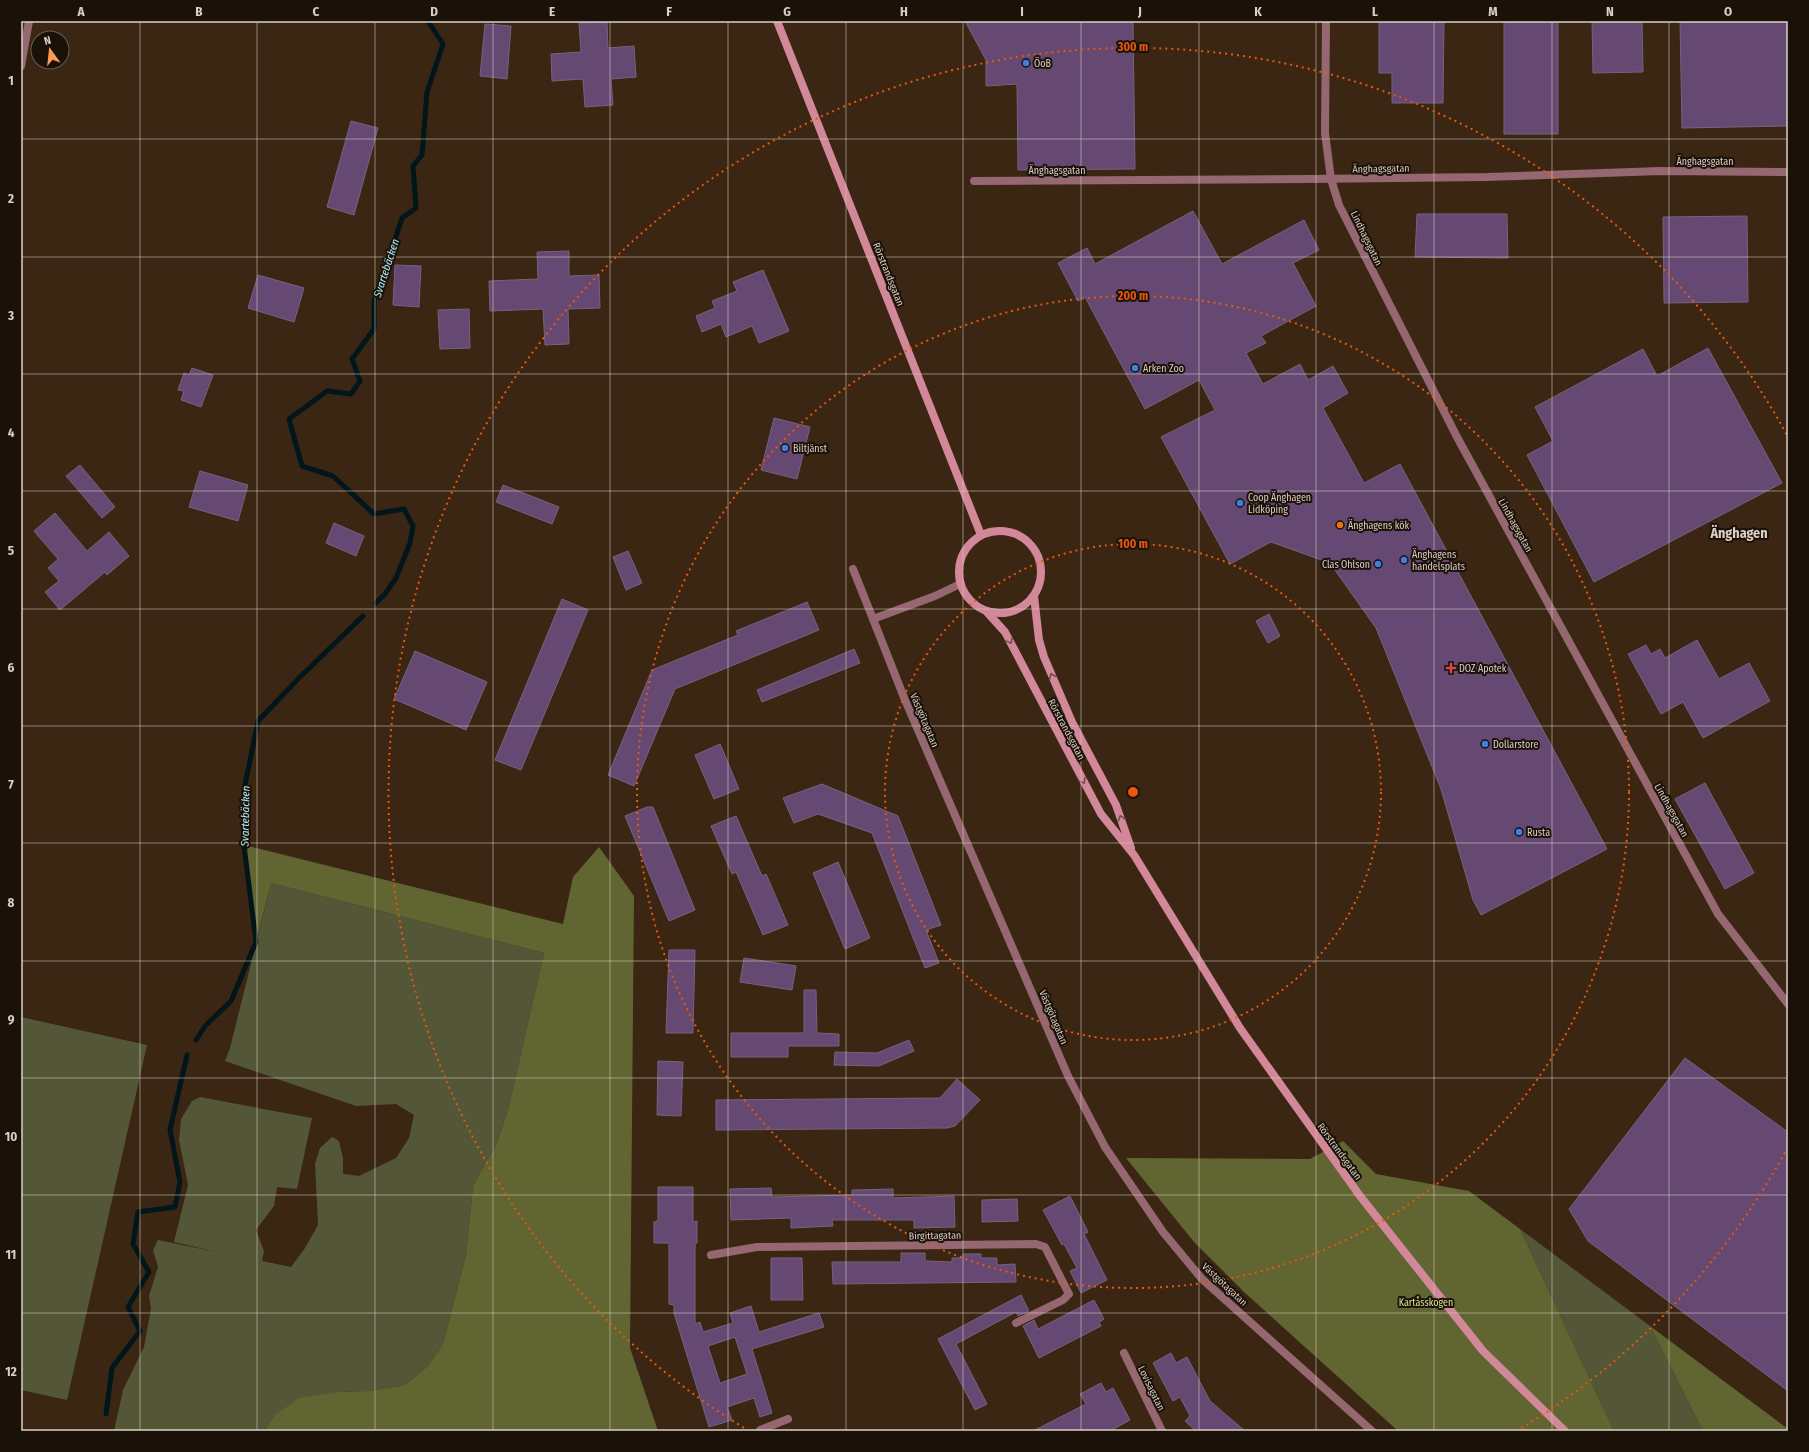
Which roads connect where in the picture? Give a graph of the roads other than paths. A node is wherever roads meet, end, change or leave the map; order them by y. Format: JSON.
{"nodes":[{"id":1,"x":30,"y":21,"type":"edge"},
{"id":2,"x":777,"y":21,"type":"edge"},
{"id":3,"x":1326,"y":21,"type":"edge"},
{"id":4,"x":21,"y":66,"type":"edge"},
{"id":5,"x":1788,"y":172,"type":"edge"},
{"id":6,"x":1331,"y":179,"type":"junction"},
{"id":7,"x":974,"y":181,"type":"dead end"},
{"id":8,"x":981,"y":535,"type":"junction"},
{"id":9,"x":853,"y":569,"type":"dead end"},
{"id":10,"x":960,"y":584,"type":"junction"},
{"id":11,"x":1034,"y":596,"type":"junction"},
{"id":12,"x":986,"y":611,"type":"junction"},
{"id":13,"x":873,"y":619,"type":"junction"},
{"id":14,"x":1134,"y":855,"type":"junction"},
{"id":15,"x":1788,"y":1004,"type":"edge"},
{"id":16,"x":711,"y":1255,"type":"dead end"},
{"id":17,"x":1016,"y":1323,"type":"dead end"},
{"id":18,"x":1124,"y":1353,"type":"dead end"},
{"id":19,"x":788,"y":1419,"type":"dead end"},
{"id":20,"x":761,"y":1431,"type":"edge"},
{"id":21,"x":1162,"y":1431,"type":"edge"},
{"id":22,"x":1372,"y":1431,"type":"edge"},
{"id":23,"x":1566,"y":1431,"type":"edge"}],
"edges":[{"from":1,"to":4,"type":"street"},
{"from":2,"to":8,"type":"main road","name":"Rörstrandsgatan"},
{"from":3,"to":6,"type":"street","name":"Lindhagsgatan"},
{"from":5,"to":6,"type":"street","name":"Änghagsgatan"},
{"from":6,"to":7,"type":"street","name":"Änghagsgatan"},
{"from":6,"to":15,"type":"street","name":"Lindhagsgatan"},
{"from":8,"to":10,"type":"main road"},
{"from":8,"to":11,"type":"main road","name":"Rörstrandsgatan"},
{"from":9,"to":13,"type":"street","name":"Västgötagatan"},
{"from":10,"to":12,"type":"main road","name":"Rörstrandsgatan"},
{"from":10,"to":13,"type":"street"},
{"from":11,"to":12,"type":"main road","name":"Rörstrandsgatan"},
{"from":14,"to":11,"type":"main road","name":"Rörstrandsgatan","one_way":true},
{"from":12,"to":14,"type":"main road","name":"Rörstrandsgatan","one_way":true},
{"from":13,"to":22,"type":"street","name":"Västgötagatan"},
{"from":14,"to":23,"type":"main road","name":"Rörstrandsgatan"},
{"from":16,"to":17,"type":"street","name":"Birgittagatan"},
{"from":18,"to":21,"type":"street","name":"Lovisagatan"},
{"from":19,"to":20,"type":"street"}]}
